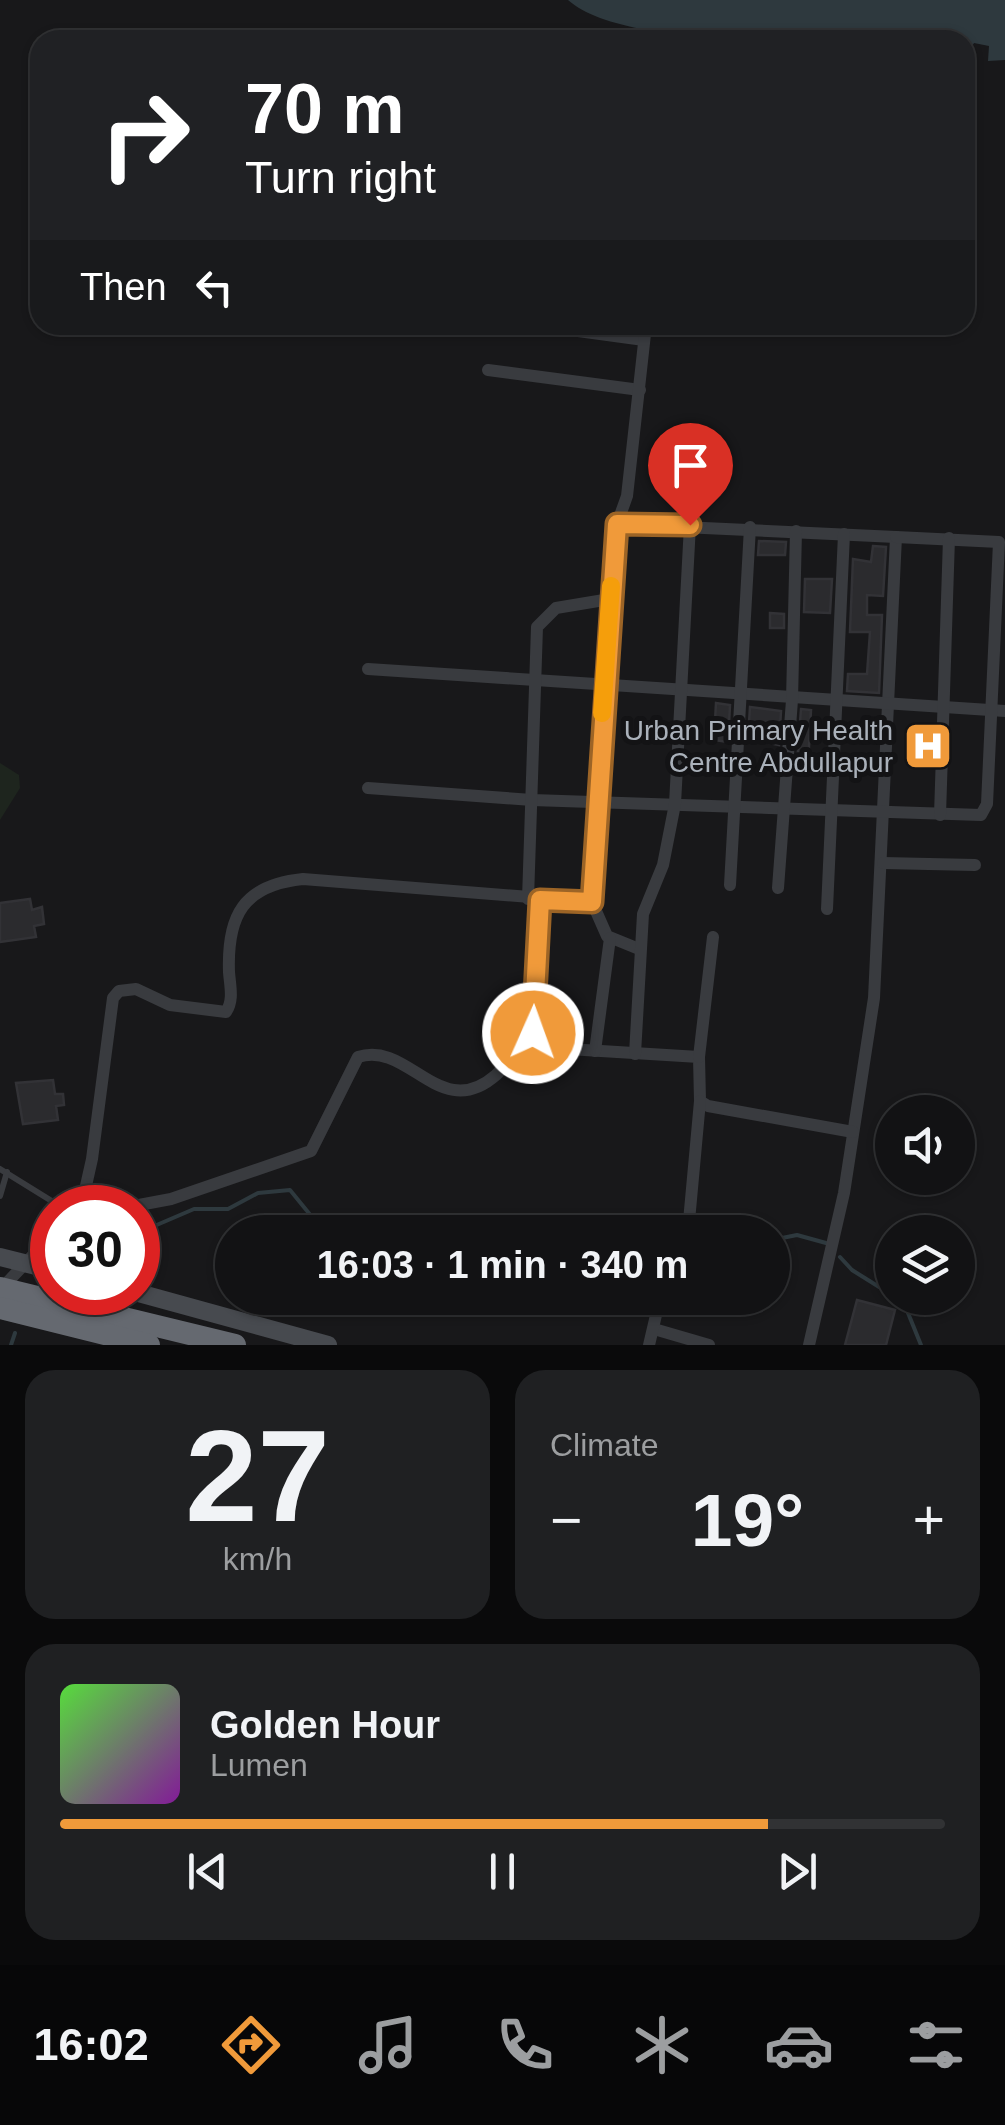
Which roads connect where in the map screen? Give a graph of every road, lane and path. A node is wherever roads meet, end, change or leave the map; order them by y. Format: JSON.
{"nodes":[{"id":1,"x":645,"y":335,"type":"edge"},
{"id":2,"x":488,"y":370,"type":"dead end"},
{"id":3,"x":640,"y":390,"type":"junction"},
{"id":4,"x":617,"y":524,"type":"junction"},
{"id":5,"x":690,"y":525,"type":"junction"},
{"id":6,"x":750,"y":527,"type":"junction"},
{"id":7,"x":796,"y":531,"type":"junction"},
{"id":8,"x":844,"y":534,"type":"junction"},
{"id":9,"x":896,"y":537,"type":"junction"},
{"id":10,"x":949,"y":538,"type":"junction"},
{"id":11,"x":1002,"y":542,"type":"edge"},
{"id":12,"x":610,"y":599,"type":"junction"},
{"id":13,"x":368,"y":669,"type":"dead end"},
{"id":14,"x":534,"y":682,"type":"junction"},
{"id":15,"x":603,"y":685,"type":"junction"},
{"id":16,"x":681,"y":689,"type":"junction"},
{"id":17,"x":738,"y":696,"type":"junction"},
{"id":18,"x":792,"y":700,"type":"junction"},
{"id":19,"x":888,"y":702,"type":"junction"},
{"id":20,"x":838,"y":703,"type":"junction"},
{"id":21,"x":945,"y":710,"type":"junction"},
{"id":22,"x":999,"y":711,"type":"edge"},
{"id":23,"x":368,"y":788,"type":"dead end"},
{"id":24,"x":532,"y":800,"type":"junction"},
{"id":25,"x":601,"y":800,"type":"junction"},
{"id":26,"x":675,"y":804,"type":"junction"},
{"id":27,"x":732,"y":806,"type":"junction"},
{"id":28,"x":782,"y":809,"type":"junction"},
{"id":29,"x":831,"y":809,"type":"junction"},
{"id":30,"x":885,"y":813,"type":"junction"},
{"id":31,"x":940,"y":815,"type":"junction"},
{"id":32,"x":884,"y":863,"type":"junction"},
{"id":33,"x":975,"y":866,"type":"dead end"},
{"id":34,"x":730,"y":885,"type":"dead end"},
{"id":35,"x":778,"y":888,"type":"dead end"},
{"id":36,"x":534,"y":900,"type":"junction"},
{"id":37,"x":592,"y":902,"type":"junction"},
{"id":38,"x":827,"y":910,"type":"dead end"},
{"id":39,"x":714,"y":937,"type":"dead end"},
{"id":40,"x":610,"y":938,"type":"junction"},
{"id":41,"x":639,"y":949,"type":"junction"},
{"id":42,"x":533,"y":1033,"type":"junction"},
{"id":43,"x":595,"y":1052,"type":"junction"},
{"id":44,"x":635,"y":1054,"type":"junction"},
{"id":45,"x":699,"y":1057,"type":"junction"},
{"id":46,"x":700,"y":1101,"type":"junction"},
{"id":47,"x":853,"y":1132,"type":"junction"},
{"id":48,"x":3,"y":1170,"type":"edge"},
{"id":49,"x":86,"y":1185,"type":"edge"},
{"id":50,"x":30,"y":1187,"type":"edge"},
{"id":51,"x":0,"y":1196,"type":"edge"},
{"id":52,"x":160,"y":1201,"type":"edge"},
{"id":53,"x":690,"y":1215,"type":"edge"},
{"id":54,"x":0,"y":1257,"type":"edge"},
{"id":55,"x":30,"y":1259,"type":"edge"},
{"id":56,"x":26,"y":1263,"type":"junction"},
{"id":57,"x":30,"y":1264,"type":"edge"},
{"id":58,"x":1,"y":1295,"type":"edge"},
{"id":59,"x":160,"y":1299,"type":"edge"},
{"id":60,"x":657,"y":1315,"type":"edge"},
{"id":61,"x":654,"y":1329,"type":"junction"},
{"id":62,"x":100,"y":1339,"type":"edge"},
{"id":63,"x":149,"y":1345,"type":"edge"},
{"id":64,"x":235,"y":1345,"type":"edge"},
{"id":65,"x":328,"y":1345,"type":"edge"},
{"id":66,"x":649,"y":1345,"type":"edge"},
{"id":67,"x":708,"y":1345,"type":"edge"},
{"id":68,"x":809,"y":1345,"type":"edge"}],
"edges":[{"from":1,"to":3,"type":"street"},
{"from":2,"to":3,"type":"street"},
{"from":3,"to":4,"type":"street"},
{"from":4,"to":5,"type":"street"},
{"from":4,"to":12,"type":"street"},
{"from":5,"to":6,"type":"street"},
{"from":5,"to":16,"type":"street"},
{"from":6,"to":7,"type":"street"},
{"from":6,"to":17,"type":"street"},
{"from":7,"to":8,"type":"street"},
{"from":7,"to":18,"type":"street"},
{"from":8,"to":9,"type":"street"},
{"from":8,"to":20,"type":"street"},
{"from":9,"to":10,"type":"street"},
{"from":9,"to":19,"type":"street"},
{"from":10,"to":11,"type":"street"},
{"from":10,"to":21,"type":"street"},
{"from":11,"to":22,"type":"street"},
{"from":12,"to":14,"type":"street"},
{"from":12,"to":15,"type":"street"},
{"from":13,"to":14,"type":"street"},
{"from":14,"to":15,"type":"street"},
{"from":14,"to":24,"type":"street"},
{"from":15,"to":16,"type":"street"},
{"from":15,"to":25,"type":"street"},
{"from":16,"to":17,"type":"street"},
{"from":16,"to":26,"type":"street"},
{"from":17,"to":18,"type":"street"},
{"from":17,"to":27,"type":"street"},
{"from":18,"to":20,"type":"street"},
{"from":18,"to":28,"type":"street"},
{"from":19,"to":20,"type":"street"},
{"from":19,"to":21,"type":"street"},
{"from":19,"to":30,"type":"street"},
{"from":20,"to":29,"type":"street"},
{"from":21,"to":22,"type":"street"},
{"from":21,"to":31,"type":"street"},
{"from":22,"to":31,"type":"street"},
{"from":23,"to":24,"type":"street"},
{"from":24,"to":25,"type":"street"},
{"from":24,"to":36,"type":"street"},
{"from":25,"to":26,"type":"street"},
{"from":25,"to":37,"type":"street"},
{"from":26,"to":27,"type":"street"},
{"from":26,"to":41,"type":"street"},
{"from":27,"to":28,"type":"street"},
{"from":27,"to":34,"type":"street"},
{"from":28,"to":29,"type":"street"},
{"from":28,"to":35,"type":"street"},
{"from":29,"to":30,"type":"street"},
{"from":29,"to":38,"type":"street"},
{"from":30,"to":31,"type":"street"},
{"from":30,"to":32,"type":"street"},
{"from":32,"to":33,"type":"street"},
{"from":32,"to":47,"type":"street"},
{"from":36,"to":37,"type":"street"},
{"from":36,"to":42,"type":"street"},
{"from":36,"to":49,"type":"street"},
{"from":37,"to":40,"type":"street"},
{"from":39,"to":45,"type":"street"},
{"from":40,"to":41,"type":"street"},
{"from":40,"to":43,"type":"street"},
{"from":41,"to":44,"type":"street"},
{"from":42,"to":43,"type":"street"},
{"from":42,"to":52,"type":"street"},
{"from":43,"to":44,"type":"street"},
{"from":44,"to":45,"type":"street"},
{"from":45,"to":46,"type":"street"},
{"from":46,"to":47,"type":"street"},
{"from":46,"to":53,"type":"street"},
{"from":47,"to":68,"type":"street"},
{"from":48,"to":50,"type":"lane"},
{"from":48,"to":51,"type":"lane"},
{"from":54,"to":56,"type":"street"},
{"from":55,"to":56,"type":"street"},
{"from":56,"to":57,"type":"street"},
{"from":56,"to":58,"type":"street"},
{"from":58,"to":62,"type":"highway"},
{"from":58,"to":64,"type":"highway"},
{"from":59,"to":65,"type":"street"},
{"from":60,"to":61,"type":"street"},
{"from":61,"to":66,"type":"street"},
{"from":61,"to":67,"type":"street"},
{"from":62,"to":63,"type":"highway"}]}
